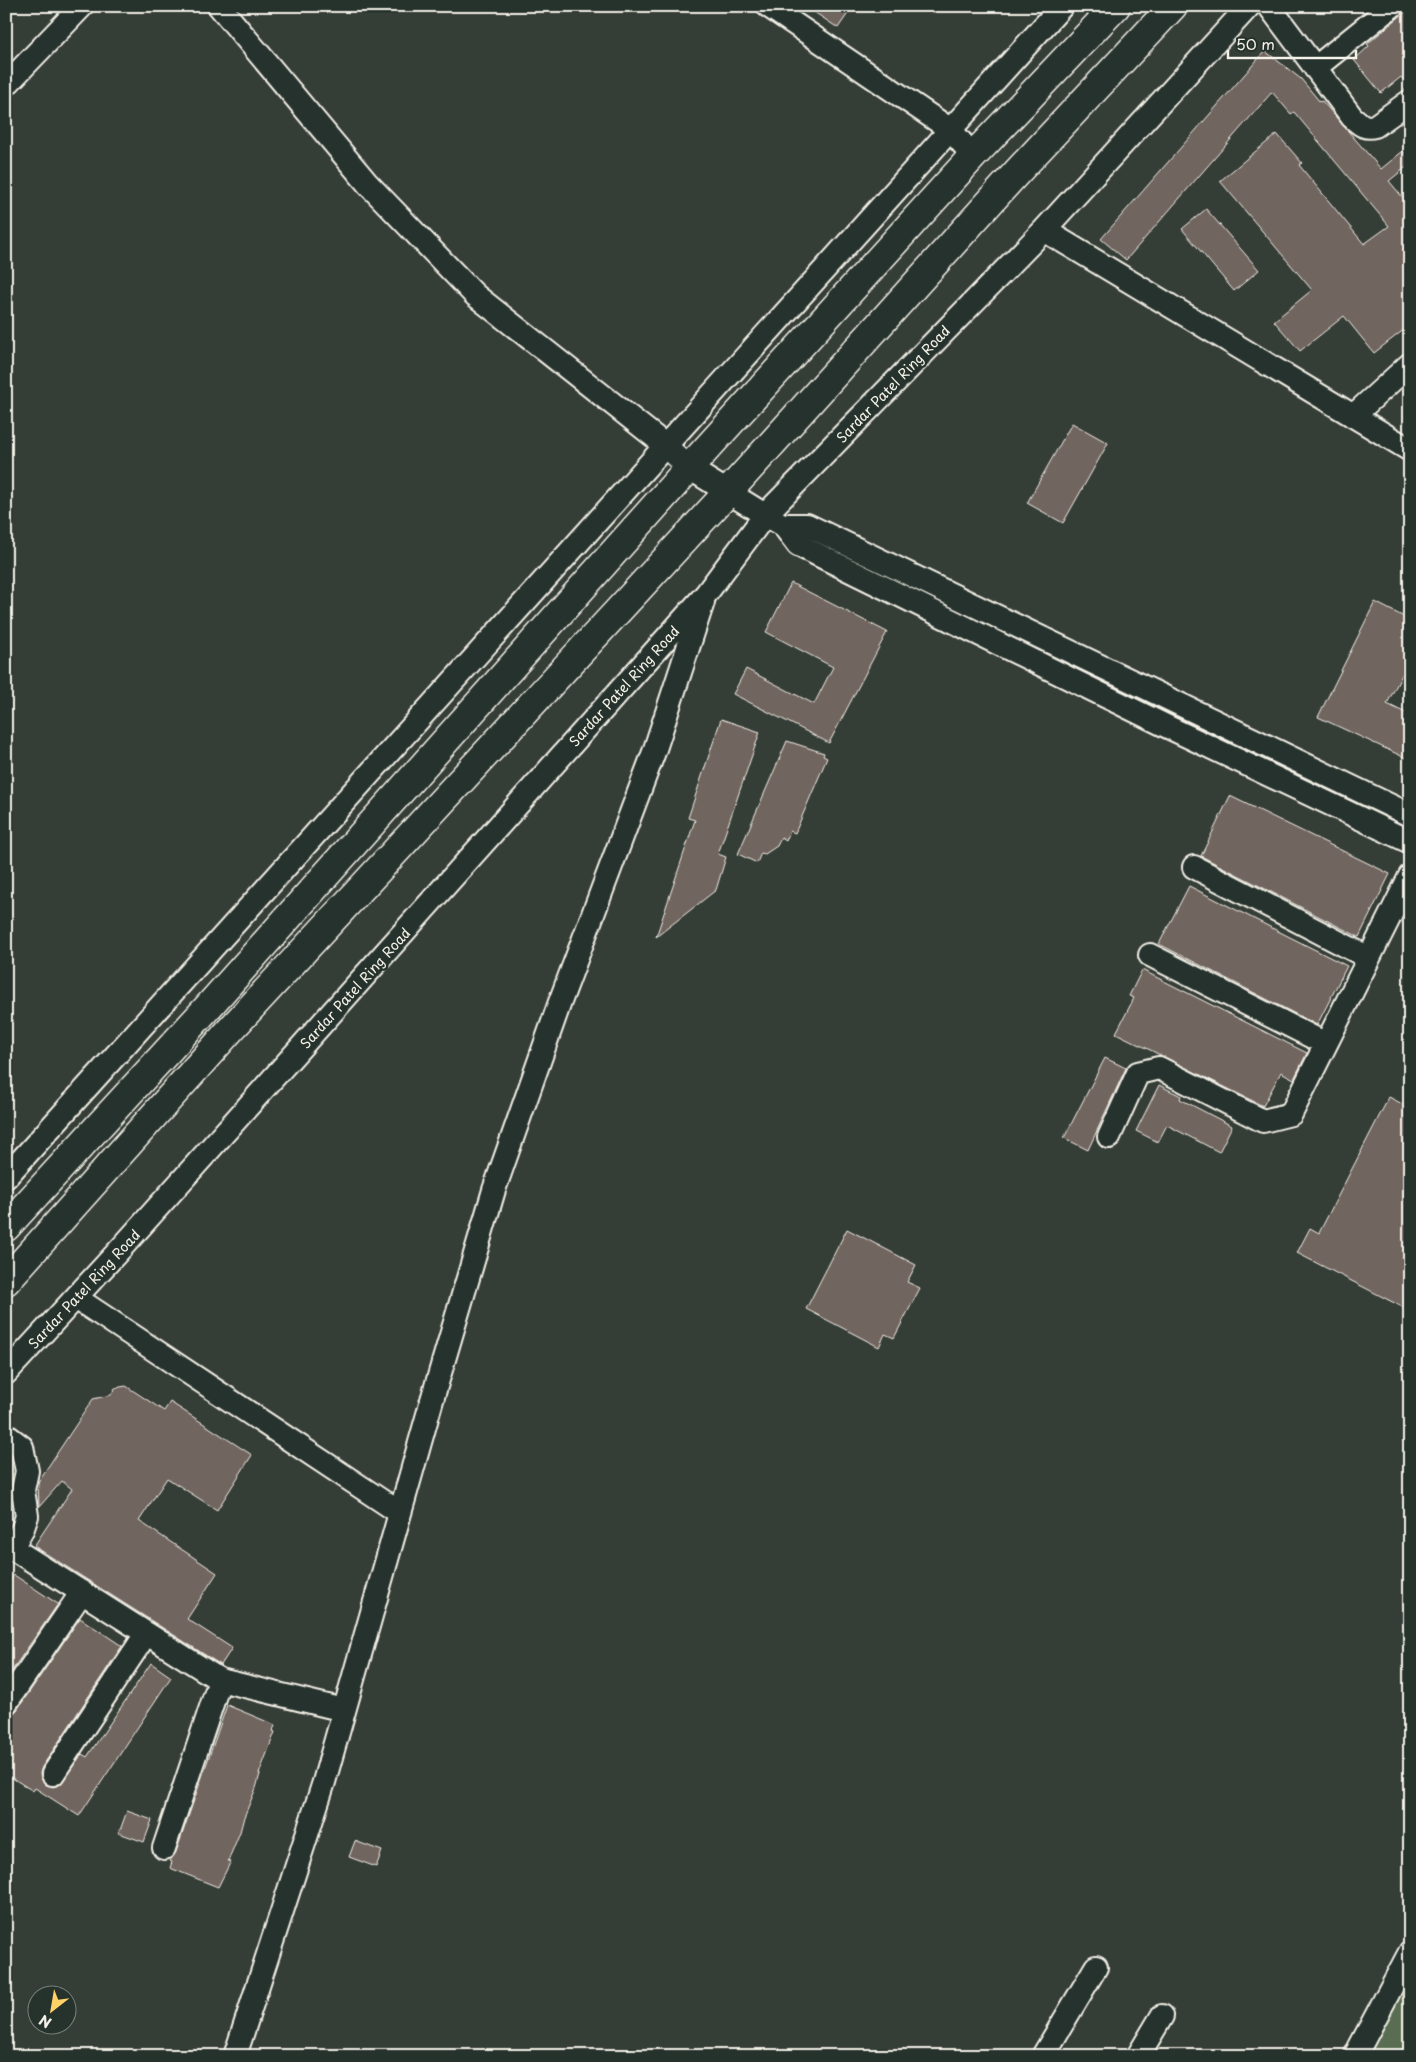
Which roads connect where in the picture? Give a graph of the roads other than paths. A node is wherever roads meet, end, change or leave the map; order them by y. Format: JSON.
{"nodes":[{"id":1,"x":82,"y":6,"type":"edge"},
{"id":2,"x":219,"y":6,"type":"edge"},
{"id":3,"x":768,"y":6,"type":"edge"},
{"id":4,"x":1062,"y":6,"type":"edge"},
{"id":5,"x":1116,"y":6,"type":"edge"},
{"id":6,"x":1172,"y":6,"type":"edge"},
{"id":7,"x":1249,"y":6,"type":"edge"},
{"id":8,"x":1269,"y":6,"type":"edge"},
{"id":9,"x":1392,"y":6,"type":"edge"},
{"id":10,"x":1315,"y":68,"type":"junction"},
{"id":11,"x":6,"y":85,"type":"edge"},
{"id":12,"x":1410,"y":101,"type":"edge"},
{"id":13,"x":951,"y":130,"type":"junction"},
{"id":14,"x":972,"y":156,"type":"junction"},
{"id":15,"x":1044,"y":230,"type":"junction"},
{"id":16,"x":1410,"y":364,"type":"edge"},
{"id":17,"x":1353,"y":416,"type":"junction"},
{"id":18,"x":665,"y":445,"type":"junction"},
{"id":19,"x":1410,"y":450,"type":"edge"},
{"id":20,"x":689,"y":468,"type":"junction"},
{"id":21,"x":728,"y":492,"type":"junction"},
{"id":22,"x":774,"y":520,"type":"junction"},
{"id":23,"x":706,"y":594,"type":"junction"},
{"id":24,"x":1404,"y":812,"type":"edge"},
{"id":25,"x":1389,"y":832,"type":"junction"},
{"id":26,"x":1410,"y":842,"type":"edge"},
{"id":27,"x":1194,"y":868,"type":"dead end"},
{"id":28,"x":1410,"y":876,"type":"edge"},
{"id":29,"x":269,"y":939,"type":"junction"},
{"id":30,"x":1150,"y":955,"type":"dead end"},
{"id":31,"x":1369,"y":958,"type":"junction"},
{"id":32,"x":294,"y":961,"type":"junction"},
{"id":33,"x":1326,"y":1044,"type":"junction"},
{"id":34,"x":1109,"y":1137,"type":"dead end"},
{"id":35,"x":6,"y":1177,"type":"edge"},
{"id":36,"x":6,"y":1227,"type":"edge"},
{"id":37,"x":6,"y":1282,"type":"edge"},
{"id":38,"x":76,"y":1298,"type":"junction"},
{"id":39,"x":6,"y":1373,"type":"edge"},
{"id":40,"x":6,"y":1435,"type":"edge"},
{"id":41,"x":400,"y":1513,"type":"junction"},
{"id":42,"x":9,"y":1552,"type":"edge"},
{"id":43,"x":82,"y":1592,"type":"junction"},
{"id":44,"x":146,"y":1634,"type":"junction"},
{"id":45,"x":220,"y":1680,"type":"junction"},
{"id":46,"x":6,"y":1703,"type":"edge"},
{"id":47,"x":344,"y":1710,"type":"junction"},
{"id":48,"x":53,"y":1774,"type":"dead end"},
{"id":49,"x":164,"y":1848,"type":"dead end"},
{"id":50,"x":1410,"y":1952,"type":"edge"},
{"id":51,"x":1096,"y":1967,"type":"dead end"},
{"id":52,"x":1162,"y":2016,"type":"dead end"},
{"id":53,"x":235,"y":2056,"type":"edge"},
{"id":54,"x":1042,"y":2056,"type":"edge"},
{"id":55,"x":1138,"y":2056,"type":"edge"},
{"id":56,"x":1355,"y":2056,"type":"edge"}],
"edges":[{"from":1,"to":11,"type":"street"},
{"from":2,"to":18,"type":"street"},
{"from":3,"to":13,"type":"street"},
{"from":4,"to":13,"type":"street"},
{"from":5,"to":14,"type":"highway"},
{"from":6,"to":21,"type":"highway"},
{"from":7,"to":15,"type":"street","name":"Sardar Patel Ring Road"},
{"from":8,"to":10,"type":"street"},
{"from":9,"to":10,"type":"street"},
{"from":10,"to":12,"type":"street"},
{"from":13,"to":14,"type":"street"},
{"from":13,"to":18,"type":"street"},
{"from":14,"to":20,"type":"highway"},
{"from":15,"to":17,"type":"street"},
{"from":15,"to":22,"type":"street","name":"Sardar Patel Ring Road"},
{"from":16,"to":17,"type":"street"},
{"from":17,"to":19,"type":"street"},
{"from":18,"to":20,"type":"street"},
{"from":18,"to":35,"type":"street"},
{"from":20,"to":21,"type":"street"},
{"from":20,"to":29,"type":"highway"},
{"from":21,"to":22,"type":"street"},
{"from":21,"to":32,"type":"highway"},
{"from":22,"to":23,"type":"street","name":"Sardar Patel Ring Road"},
{"from":22,"to":24,"type":"street"},
{"from":22,"to":25,"type":"street"},
{"from":23,"to":38,"type":"street","name":"Sardar Patel Ring Road"},
{"from":23,"to":41,"type":"street"},
{"from":24,"to":25,"type":"street"},
{"from":25,"to":26,"type":"street"},
{"from":27,"to":31,"type":"street"},
{"from":28,"to":31,"type":"street"},
{"from":29,"to":32,"type":"highway"},
{"from":29,"to":36,"type":"highway"},
{"from":30,"to":33,"type":"street"},
{"from":31,"to":33,"type":"street"},
{"from":32,"to":37,"type":"highway"},
{"from":33,"to":34,"type":"street"},
{"from":38,"to":39,"type":"street","name":"Sardar Patel Ring Road"},
{"from":38,"to":41,"type":"street"},
{"from":40,"to":42,"type":"street"},
{"from":41,"to":47,"type":"street"},
{"from":42,"to":43,"type":"street"},
{"from":43,"to":44,"type":"street"},
{"from":43,"to":46,"type":"street"},
{"from":44,"to":45,"type":"street"},
{"from":44,"to":48,"type":"street"},
{"from":45,"to":47,"type":"street"},
{"from":45,"to":49,"type":"street"},
{"from":47,"to":53,"type":"street"},
{"from":50,"to":56,"type":"street"},
{"from":51,"to":54,"type":"street"},
{"from":52,"to":55,"type":"street"}]}
